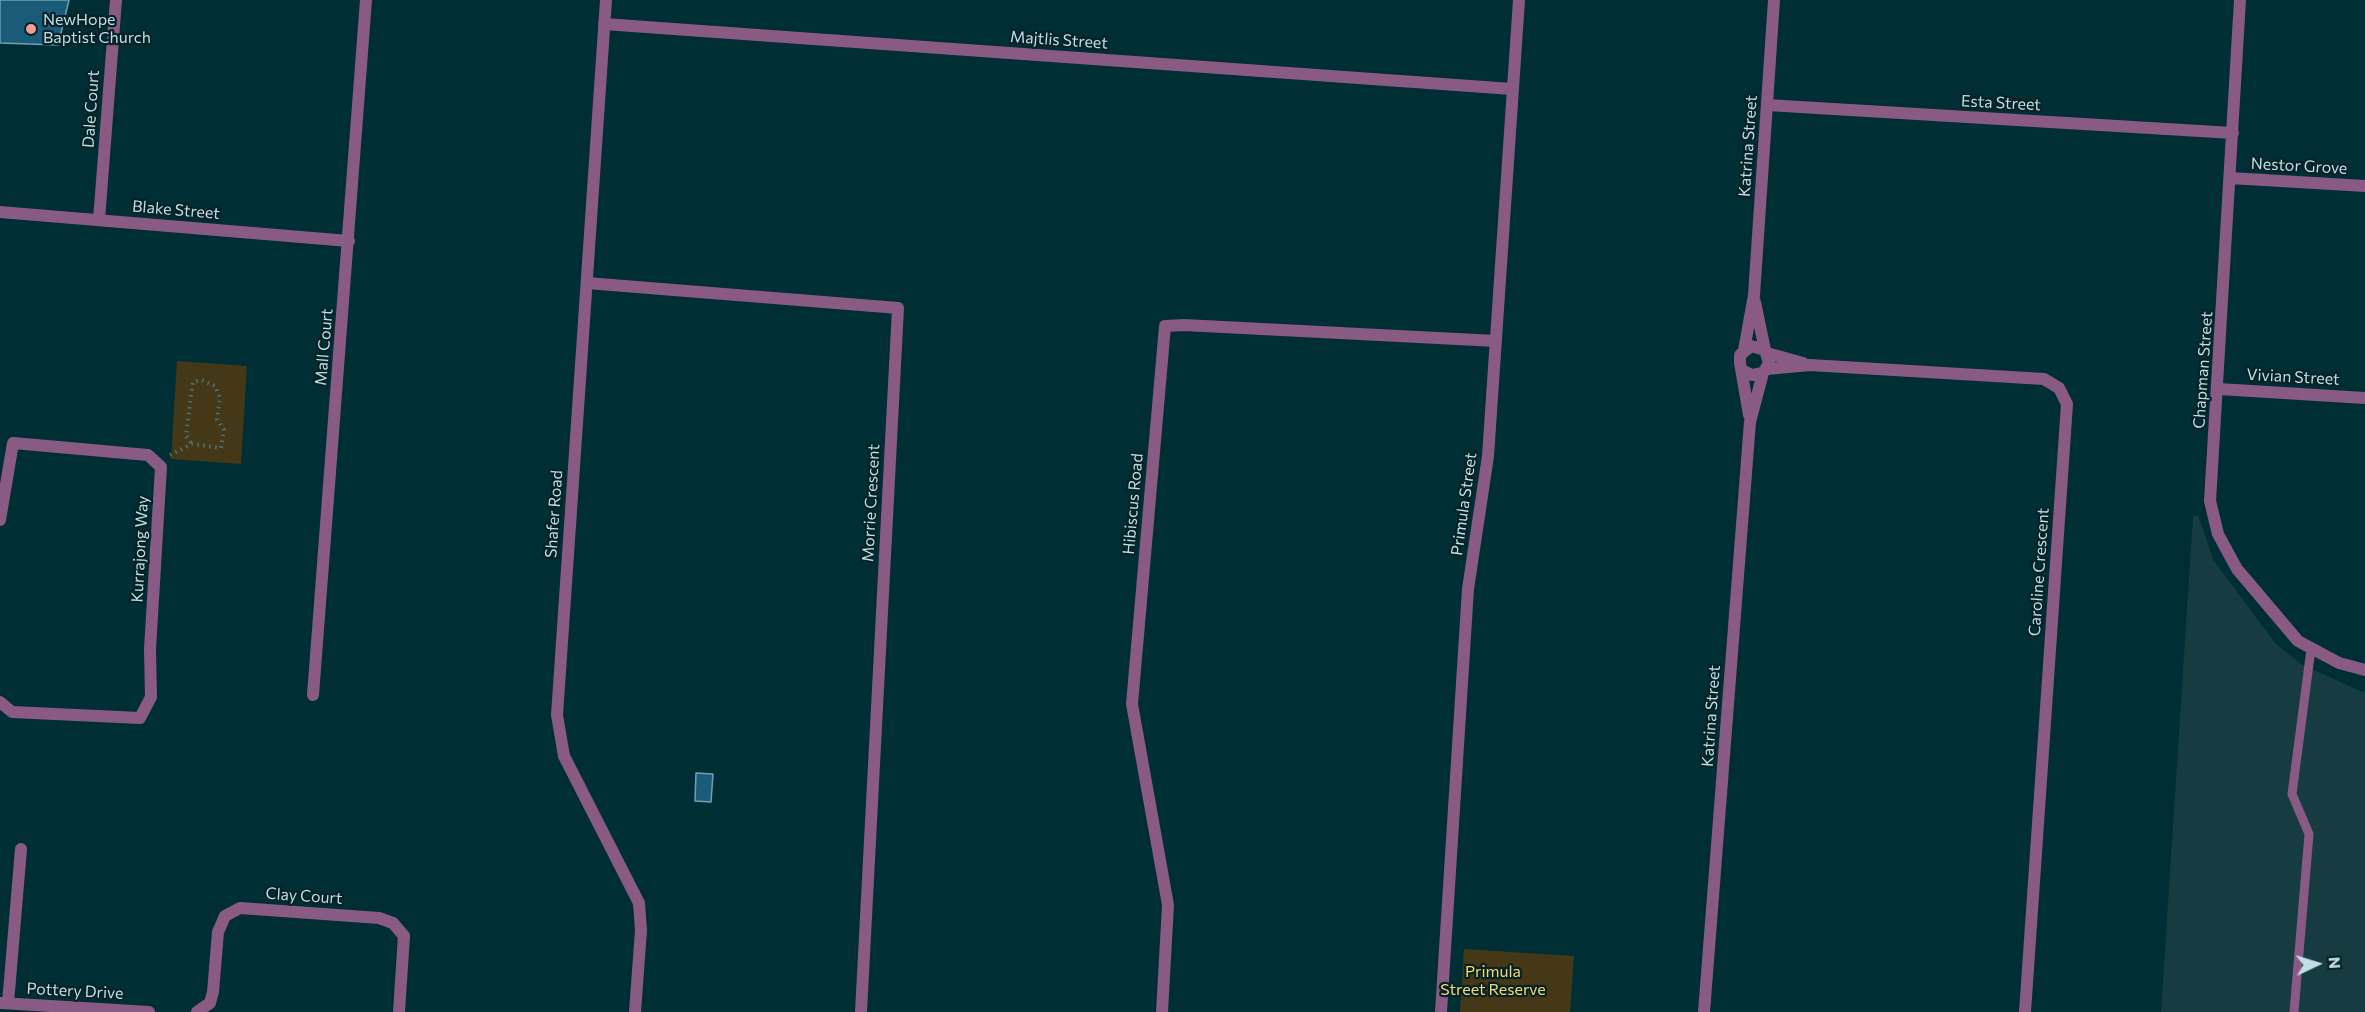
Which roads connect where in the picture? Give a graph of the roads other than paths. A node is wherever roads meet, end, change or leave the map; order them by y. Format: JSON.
{"nodes":[{"id":1,"x":116,"y":0,"type":"edge"},
{"id":2,"x":366,"y":0,"type":"edge"},
{"id":3,"x":606,"y":0,"type":"edge"},
{"id":4,"x":1519,"y":0,"type":"edge"},
{"id":5,"x":1774,"y":0,"type":"edge"},
{"id":6,"x":2240,"y":0,"type":"edge"},
{"id":7,"x":604,"y":24,"type":"junction"},
{"id":8,"x":1512,"y":89,"type":"junction"},
{"id":9,"x":1767,"y":105,"type":"junction"},
{"id":10,"x":2233,"y":133,"type":"junction"},
{"id":11,"x":2230,"y":178,"type":"junction"},
{"id":12,"x":2365,"y":186,"type":"edge"},
{"id":13,"x":0,"y":212,"type":"edge"},
{"id":14,"x":99,"y":220,"type":"junction"},
{"id":15,"x":349,"y":241,"type":"junction"},
{"id":16,"x":587,"y":283,"type":"junction"},
{"id":17,"x":1754,"y":295,"type":"junction"},
{"id":18,"x":1496,"y":341,"type":"junction"},
{"id":19,"x":1744,"y":350,"type":"junction"},
{"id":20,"x":1766,"y":351,"type":"junction"},
{"id":21,"x":1810,"y":365,"type":"junction"},
{"id":22,"x":1742,"y":369,"type":"junction"},
{"id":23,"x":1765,"y":371,"type":"junction"},
{"id":24,"x":2219,"y":389,"type":"junction"},
{"id":25,"x":2365,"y":398,"type":"edge"},
{"id":26,"x":1750,"y":422,"type":"junction"},
{"id":27,"x":0,"y":520,"type":"edge"},
{"id":28,"x":2312,"y":649,"type":"junction"},
{"id":29,"x":2365,"y":670,"type":"edge"},
{"id":30,"x":313,"y":696,"type":"dead end"},
{"id":31,"x":0,"y":702,"type":"edge"},
{"id":32,"x":21,"y":849,"type":"dead end"},
{"id":33,"x":4,"y":1003,"type":"edge"},
{"id":34,"x":149,"y":1012,"type":"edge"},
{"id":35,"x":197,"y":1012,"type":"edge"},
{"id":36,"x":399,"y":1012,"type":"edge"},
{"id":37,"x":635,"y":1012,"type":"edge"},
{"id":38,"x":861,"y":1012,"type":"edge"},
{"id":39,"x":1162,"y":1012,"type":"edge"},
{"id":40,"x":1441,"y":1012,"type":"edge"},
{"id":41,"x":1704,"y":1012,"type":"edge"},
{"id":42,"x":2025,"y":1012,"type":"edge"},
{"id":43,"x":2294,"y":1012,"type":"edge"}],
"edges":[{"from":1,"to":14,"type":"street","name":"Dale Court"},
{"from":2,"to":15,"type":"street","name":"Mall Court"},
{"from":3,"to":7,"type":"street","name":"Shafer Road"},
{"from":4,"to":8,"type":"street","name":"Primula Street"},
{"from":5,"to":9,"type":"street","name":"Katrina Street"},
{"from":6,"to":10,"type":"street","name":"Chapman Street"},
{"from":7,"to":8,"type":"street","name":"Majtlis Street"},
{"from":7,"to":16,"type":"street","name":"Shafer Road"},
{"from":8,"to":18,"type":"street","name":"Primula Street"},
{"from":9,"to":10,"type":"street","name":"Esta Street"},
{"from":9,"to":17,"type":"street","name":"Katrina Street"},
{"from":10,"to":11,"type":"street","name":"Chapman Street"},
{"from":11,"to":12,"type":"street","name":"Nestor Grove"},
{"from":11,"to":24,"type":"street","name":"Chapman Street"},
{"from":13,"to":14,"type":"street","name":"Blake Street"},
{"from":14,"to":15,"type":"street","name":"Blake Street"},
{"from":15,"to":30,"type":"street","name":"Mall Court"},
{"from":16,"to":37,"type":"street","name":"Shafer Road"},
{"from":16,"to":38,"type":"street","name":"Morrie Crescent"},
{"from":17,"to":19,"type":"street","name":"Katrina Street"},
{"from":17,"to":20,"type":"street","name":"Katrina Street"},
{"from":18,"to":39,"type":"street","name":"Hibiscus Road"},
{"from":18,"to":40,"type":"street","name":"Primula Street"},
{"from":19,"to":20,"type":"street"},
{"from":19,"to":22,"type":"street"},
{"from":20,"to":21,"type":"street","name":"Caroline Crescent"},
{"from":20,"to":23,"type":"street"},
{"from":21,"to":23,"type":"street","name":"Caroline Crescent"},
{"from":21,"to":42,"type":"street","name":"Caroline Crescent"},
{"from":22,"to":23,"type":"street"},
{"from":22,"to":26,"type":"street","name":"Katrina Street"},
{"from":23,"to":26,"type":"street","name":"Katrina Street"},
{"from":24,"to":25,"type":"street","name":"Vivian Street"},
{"from":24,"to":28,"type":"street","name":"Chapman Street"},
{"from":26,"to":41,"type":"street","name":"Katrina Street"},
{"from":27,"to":31,"type":"street","name":"Kurrajong Way"},
{"from":28,"to":29,"type":"street","name":"Chapman Street"},
{"from":28,"to":43,"type":"lane"},
{"from":32,"to":33,"type":"street"},
{"from":33,"to":34,"type":"street","name":"Pottery Drive"},
{"from":35,"to":36,"type":"street","name":"Clay Court"}]}
